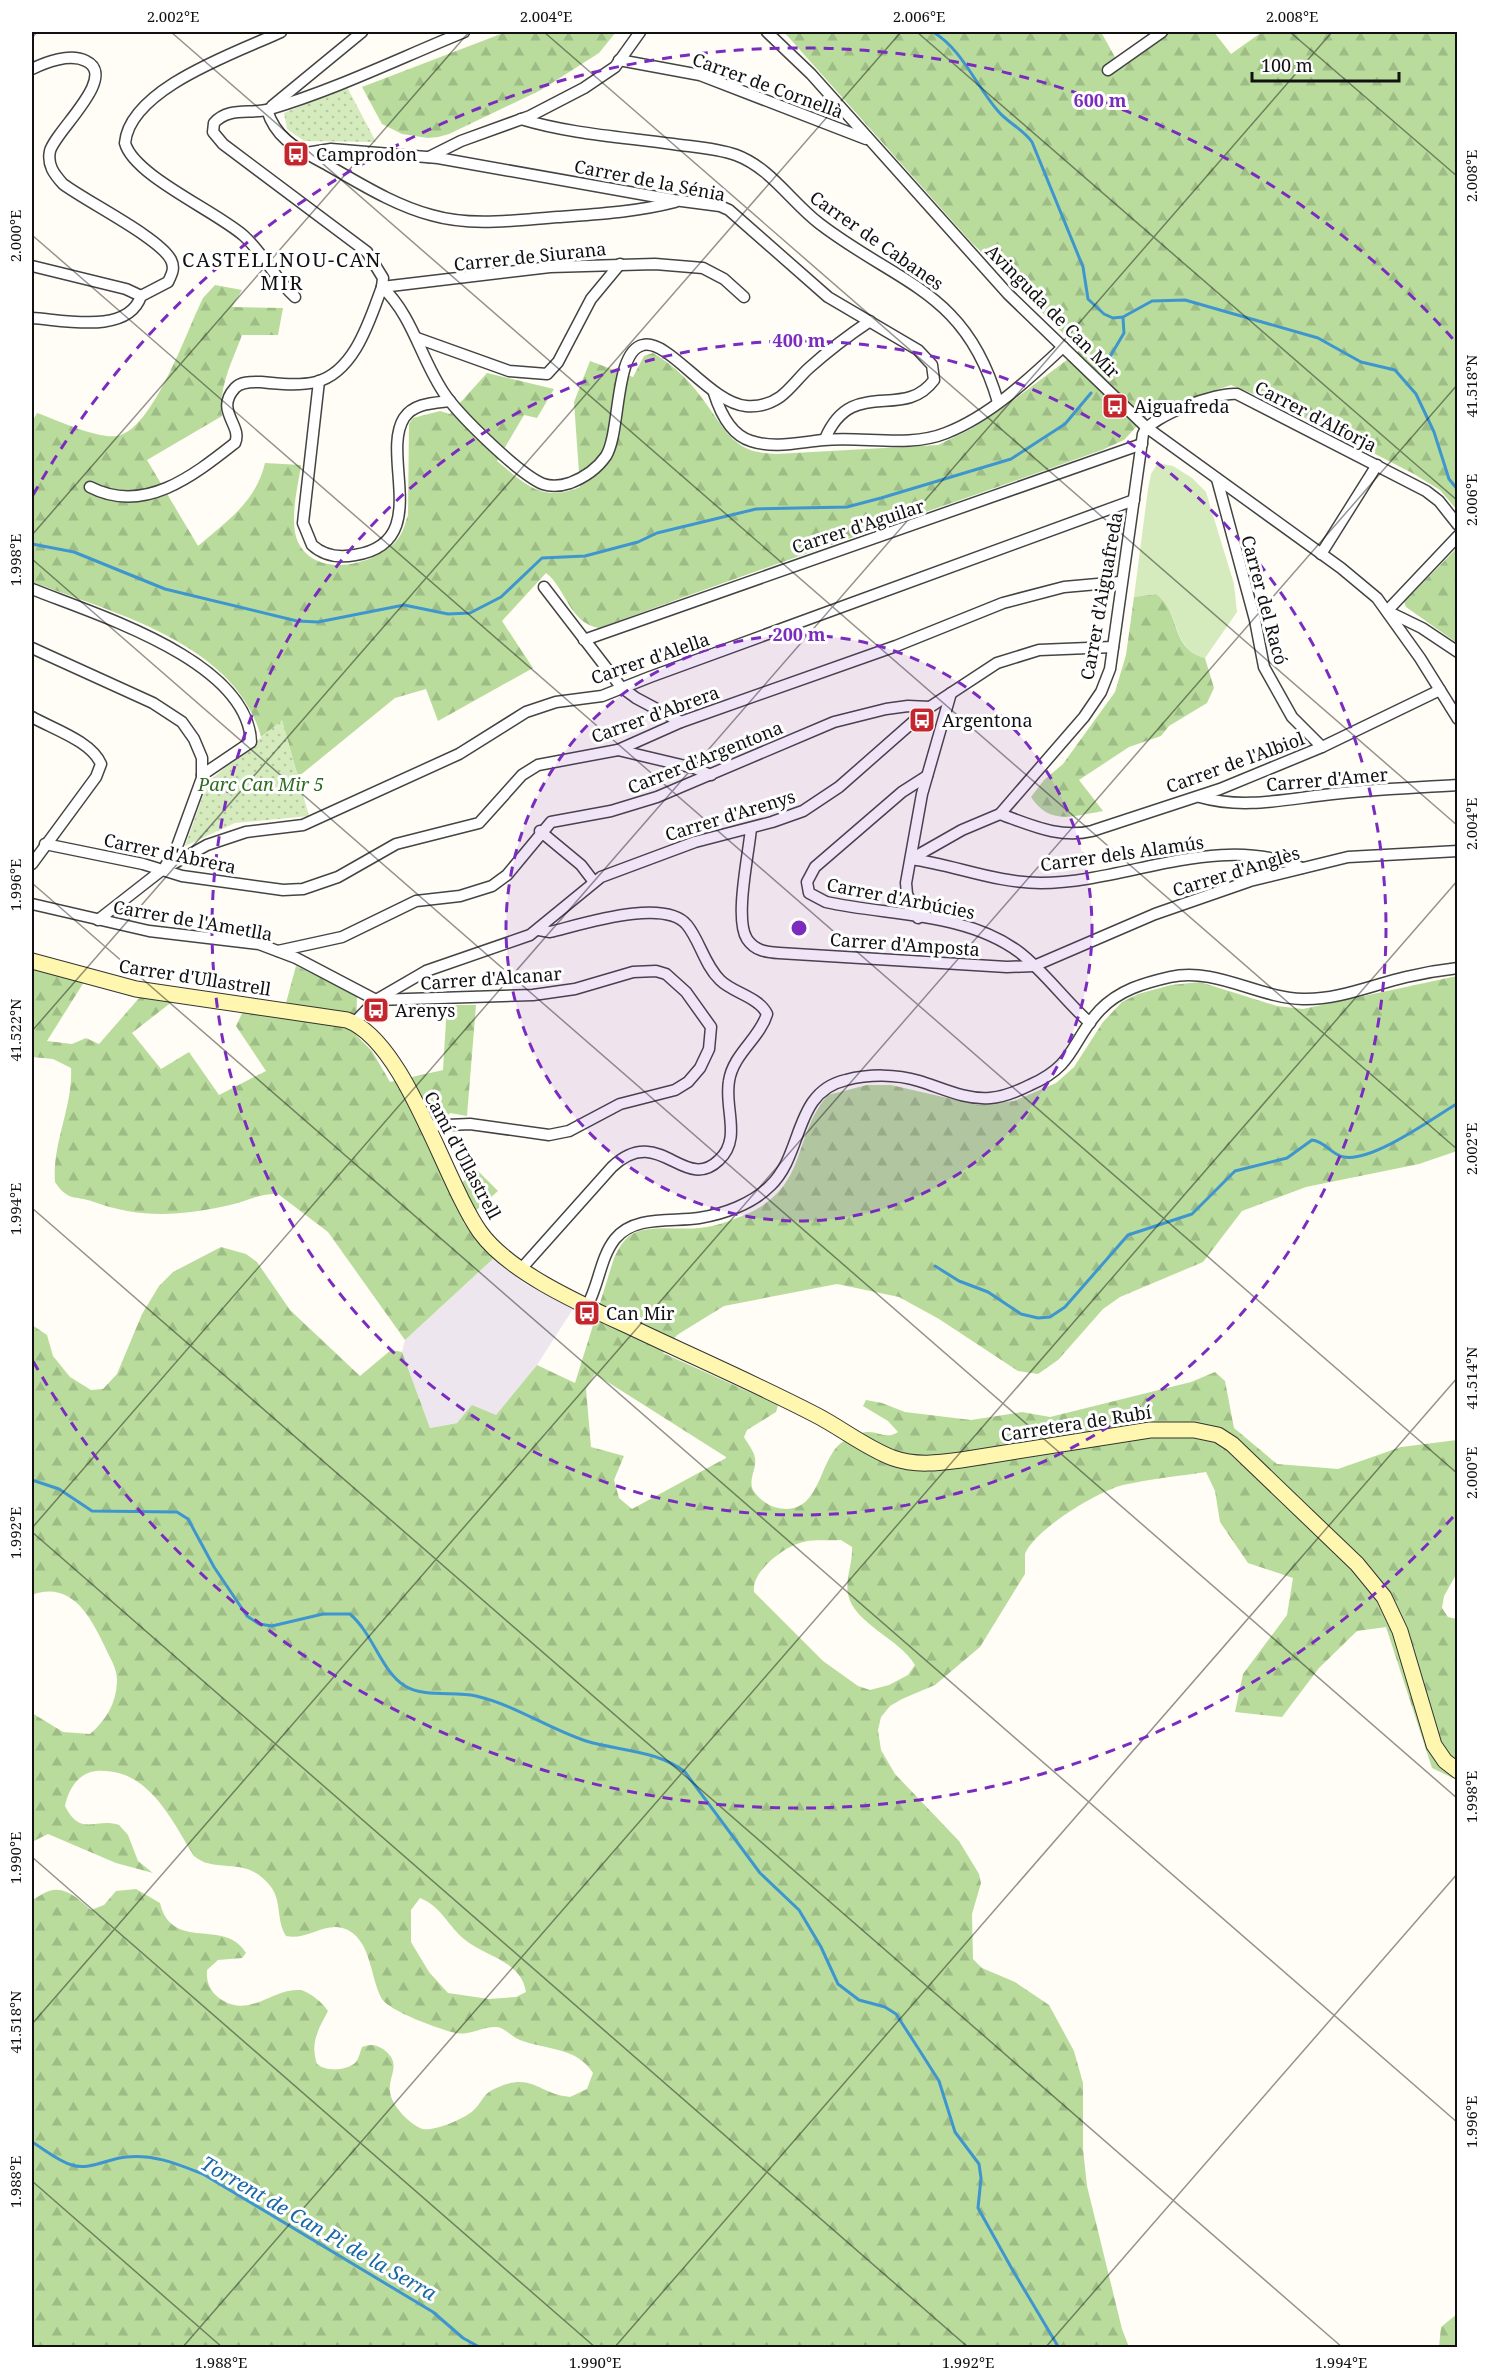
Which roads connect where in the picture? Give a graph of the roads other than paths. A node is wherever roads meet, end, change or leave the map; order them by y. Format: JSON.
{"nodes":[{"id":1,"x":281,"y":32,"type":"edge"},
{"id":2,"x":362,"y":32,"type":"edge"},
{"id":3,"x":464,"y":32,"type":"edge"},
{"id":4,"x":640,"y":32,"type":"edge"},
{"id":5,"x":767,"y":32,"type":"edge"},
{"id":6,"x":1162,"y":32,"type":"edge"},
{"id":7,"x":619,"y":60,"type":"junction"},
{"id":8,"x":32,"y":69,"type":"edge"},
{"id":9,"x":1108,"y":70,"type":"dead end"},
{"id":10,"x":267,"y":110,"type":"junction"},
{"id":11,"x":521,"y":119,"type":"junction"},
{"id":12,"x":869,"y":140,"type":"junction"},
{"id":13,"x":306,"y":153,"type":"junction"},
{"id":14,"x":429,"y":157,"type":"junction"},
{"id":15,"x":680,"y":201,"type":"junction"},
{"id":16,"x":620,"y":264,"type":"junction"},
{"id":17,"x":32,"y":266,"type":"edge"},
{"id":18,"x":382,"y":287,"type":"junction"},
{"id":19,"x":141,"y":296,"type":"junction"},
{"id":20,"x":295,"y":297,"type":"dead end"},
{"id":21,"x":744,"y":297,"type":"dead end"},
{"id":22,"x":32,"y":318,"type":"edge"},
{"id":23,"x":870,"y":321,"type":"junction"},
{"id":24,"x":417,"y":338,"type":"junction"},
{"id":25,"x":1063,"y":347,"type":"junction"},
{"id":26,"x":319,"y":381,"type":"junction"},
{"id":27,"x":714,"y":393,"type":"junction"},
{"id":28,"x":450,"y":401,"type":"junction"},
{"id":29,"x":998,"y":402,"type":"junction"},
{"id":30,"x":1146,"y":427,"type":"junction"},
{"id":31,"x":825,"y":439,"type":"junction"},
{"id":32,"x":1142,"y":444,"type":"junction"},
{"id":33,"x":1377,"y":465,"type":"junction"},
{"id":34,"x":1217,"y":479,"type":"junction"},
{"id":35,"x":90,"y":488,"type":"dead end"},
{"id":36,"x":1134,"y":500,"type":"junction"},
{"id":37,"x":1458,"y":525,"type":"edge"},
{"id":38,"x":1458,"y":536,"type":"edge"},
{"id":39,"x":1322,"y":554,"type":"junction"},
{"id":40,"x":1120,"y":582,"type":"junction"},
{"id":41,"x":544,"y":587,"type":"dead end"},
{"id":42,"x":32,"y":589,"type":"edge"},
{"id":43,"x":1387,"y":611,"type":"junction"},
{"id":44,"x":584,"y":640,"type":"junction"},
{"id":45,"x":1113,"y":647,"type":"junction"},
{"id":46,"x":32,"y":648,"type":"edge"},
{"id":47,"x":1458,"y":652,"type":"edge"},
{"id":48,"x":624,"y":689,"type":"junction"},
{"id":49,"x":1440,"y":690,"type":"junction"},
{"id":50,"x":951,"y":693,"type":"junction"},
{"id":51,"x":930,"y":707,"type":"junction"},
{"id":52,"x":32,"y":717,"type":"edge"},
{"id":53,"x":1458,"y":719,"type":"edge"},
{"id":54,"x":681,"y":722,"type":"junction"},
{"id":55,"x":1322,"y":747,"type":"junction"},
{"id":56,"x":618,"y":750,"type":"junction"},
{"id":57,"x":202,"y":774,"type":"junction"},
{"id":58,"x":711,"y":776,"type":"junction"},
{"id":59,"x":927,"y":776,"type":"junction"},
{"id":60,"x":1458,"y":785,"type":"edge"},
{"id":61,"x":1200,"y":797,"type":"junction"},
{"id":62,"x":1000,"y":814,"type":"junction"},
{"id":63,"x":752,"y":828,"type":"junction"},
{"id":64,"x":540,"y":831,"type":"junction"},
{"id":65,"x":45,"y":843,"type":"junction"},
{"id":66,"x":1458,"y":851,"type":"edge"},
{"id":67,"x":911,"y":859,"type":"junction"},
{"id":68,"x":32,"y":864,"type":"edge"},
{"id":69,"x":1302,"y":868,"type":"junction"},
{"id":70,"x":162,"y":870,"type":"junction"},
{"id":71,"x":594,"y":882,"type":"junction"},
{"id":72,"x":32,"y":904,"type":"edge"},
{"id":73,"x":918,"y":918,"type":"junction"},
{"id":74,"x":98,"y":920,"type":"junction"},
{"id":75,"x":539,"y":930,"type":"junction"},
{"id":76,"x":278,"y":951,"type":"junction"},
{"id":77,"x":32,"y":961,"type":"edge"},
{"id":78,"x":1034,"y":966,"type":"junction"},
{"id":79,"x":1458,"y":968,"type":"edge"},
{"id":80,"x":376,"y":1000,"type":"junction"},
{"id":81,"x":354,"y":1023,"type":"junction"},
{"id":82,"x":1090,"y":1023,"type":"junction"},
{"id":83,"x":426,"y":1126,"type":"junction"},
{"id":84,"x":521,"y":1269,"type":"junction"},
{"id":85,"x":587,"y":1306,"type":"junction"},
{"id":86,"x":1454,"y":1763,"type":"edge"}],
"edges":[{"from":1,"to":20,"type":"street"},
{"from":2,"to":10,"type":"street"},
{"from":3,"to":10,"type":"street"},
{"from":4,"to":7,"type":"street"},
{"from":5,"to":12,"type":"street","name":"Avinguda de Can Mir"},
{"from":6,"to":9,"type":"street"},
{"from":7,"to":11,"type":"street"},
{"from":7,"to":12,"type":"street","name":"Carrer de Cornellà"},
{"from":8,"to":19,"type":"street"},
{"from":10,"to":13,"type":"street"},
{"from":10,"to":18,"type":"street"},
{"from":11,"to":14,"type":"street"},
{"from":11,"to":29,"type":"street","name":"Carrer de Cabanes"},
{"from":12,"to":25,"type":"street","name":"Avinguda de Can Mir"},
{"from":13,"to":14,"type":"street","name":"Carrer de la Sénia"},
{"from":13,"to":15,"type":"street"},
{"from":14,"to":15,"type":"street","name":"Carrer de la Sénia"},
{"from":15,"to":23,"type":"street","name":"Carrer de la Sénia"},
{"from":16,"to":18,"type":"street","name":"Carrer de Siurana"},
{"from":16,"to":21,"type":"street","name":"Carrer de Siurana"},
{"from":16,"to":24,"type":"street"},
{"from":17,"to":19,"type":"street"},
{"from":18,"to":24,"type":"street"},
{"from":18,"to":26,"type":"street"},
{"from":19,"to":22,"type":"street"},
{"from":23,"to":27,"type":"street"},
{"from":23,"to":31,"type":"street","name":"Carrer de la Sénia"},
{"from":24,"to":28,"type":"street"},
{"from":25,"to":29,"type":"street"},
{"from":25,"to":30,"type":"street","name":"Avinguda de Can Mir"},
{"from":26,"to":28,"type":"street"},
{"from":26,"to":35,"type":"street"},
{"from":27,"to":28,"type":"street"},
{"from":27,"to":31,"type":"street"},
{"from":29,"to":31,"type":"street"},
{"from":30,"to":32,"type":"street","name":"Carrer d'Aiguafreda"},
{"from":30,"to":33,"type":"street","name":"Carrer d'Alforja"},
{"from":30,"to":34,"type":"street","name":"Avinguda de Can Mir"},
{"from":32,"to":36,"type":"street","name":"Carrer d'Aiguafreda"},
{"from":32,"to":44,"type":"street","name":"Carrer d'Aguilar"},
{"from":33,"to":37,"type":"street","name":"Carrer d'Alforja"},
{"from":33,"to":39,"type":"street"},
{"from":34,"to":39,"type":"street","name":"Avinguda de Can Mir"},
{"from":34,"to":55,"type":"street","name":"Carrer del Racó"},
{"from":36,"to":40,"type":"street","name":"Carrer d'Aiguafreda"},
{"from":36,"to":48,"type":"street","name":"Carrer d'Alella"},
{"from":38,"to":43,"type":"street"},
{"from":39,"to":43,"type":"street","name":"Avinguda de Can Mir"},
{"from":40,"to":45,"type":"street","name":"Carrer d'Aiguafreda"},
{"from":40,"to":54,"type":"street","name":"Carrer d'Abrera"},
{"from":41,"to":44,"type":"street"},
{"from":42,"to":57,"type":"street"},
{"from":43,"to":47,"type":"street"},
{"from":43,"to":49,"type":"street","name":"Avinguda de Can Mir"},
{"from":44,"to":48,"type":"street"},
{"from":45,"to":50,"type":"street","name":"Carrer d'Arenys"},
{"from":45,"to":62,"type":"street","name":"Carrer d'Aiguafreda"},
{"from":46,"to":57,"type":"street"},
{"from":48,"to":54,"type":"street"},
{"from":48,"to":70,"type":"street","name":"Carrer d'Alella"},
{"from":49,"to":53,"type":"street","name":"Avinguda de Can Mir"},
{"from":49,"to":55,"type":"street","name":"Carrer de l'Albiol"},
{"from":50,"to":51,"type":"street","name":"Carrer d'Arenys"},
{"from":50,"to":59,"type":"street"},
{"from":51,"to":58,"type":"street","name":"Carrer d'Argentona"},
{"from":51,"to":63,"type":"street","name":"Carrer d'Arenys"},
{"from":52,"to":65,"type":"street"},
{"from":54,"to":56,"type":"street","name":"Carrer d'Abrera"},
{"from":55,"to":61,"type":"street","name":"Carrer de l'Albiol"},
{"from":56,"to":58,"type":"street"},
{"from":56,"to":70,"type":"street","name":"Carrer d'Abrera"},
{"from":57,"to":70,"type":"street"},
{"from":58,"to":64,"type":"street","name":"Carrer d'Argentona"},
{"from":59,"to":67,"type":"street"},
{"from":59,"to":73,"type":"street","name":"Carrer d'Arbúcies"},
{"from":60,"to":61,"type":"street","name":"Carrer d'Amer"},
{"from":61,"to":62,"type":"street","name":"Carrer de l'Albiol"},
{"from":62,"to":67,"type":"street","name":"Carrer d'Aiguafreda"},
{"from":63,"to":71,"type":"street","name":"Carrer d'Arenys"},
{"from":63,"to":78,"type":"street","name":"Carrer d'Amposta"},
{"from":64,"to":71,"type":"street"},
{"from":64,"to":76,"type":"street","name":"Carrer d'Argentona"},
{"from":65,"to":68,"type":"street"},
{"from":65,"to":70,"type":"street","name":"Carrer d'Abrera"},
{"from":66,"to":69,"type":"street","name":"Carrer d'Anglès"},
{"from":67,"to":69,"type":"street","name":"Carrer dels Alamús"},
{"from":67,"to":73,"type":"street"},
{"from":69,"to":78,"type":"street","name":"Carrer d'Anglès"},
{"from":70,"to":74,"type":"street","name":"Carrer d'Alella"},
{"from":71,"to":75,"type":"street","name":"Carrer d'Arenys"},
{"from":72,"to":74,"type":"street","name":"Carrer de l'Ametlla"},
{"from":73,"to":78,"type":"street","name":"Carrer d'Arbúcies"},
{"from":74,"to":76,"type":"street","name":"Carrer de l'Ametlla"},
{"from":75,"to":80,"type":"street","name":"Carrer d'Arenys"},
{"from":75,"to":84,"type":"street"},
{"from":76,"to":80,"type":"street","name":"Carrer de l'Ametlla"},
{"from":77,"to":81,"type":"street","name":"Carrer d'Ullastrell"},
{"from":78,"to":82,"type":"street","name":"Carrer d'Arbúcies"},
{"from":79,"to":82,"type":"street"},
{"from":80,"to":81,"type":"street","name":"Carrer d'Arenys"},
{"from":80,"to":83,"type":"street","name":"Carrer d'Alcanar"},
{"from":81,"to":83,"type":"street","name":"Camí d'Ullastrell"},
{"from":82,"to":85,"type":"street"},
{"from":83,"to":84,"type":"street","name":"Camí d'Ullastrell"},
{"from":84,"to":85,"type":"street","name":"Camí d'Ullastrell"},
{"from":85,"to":86,"type":"street","name":"Carretera de Rubí"}]}
